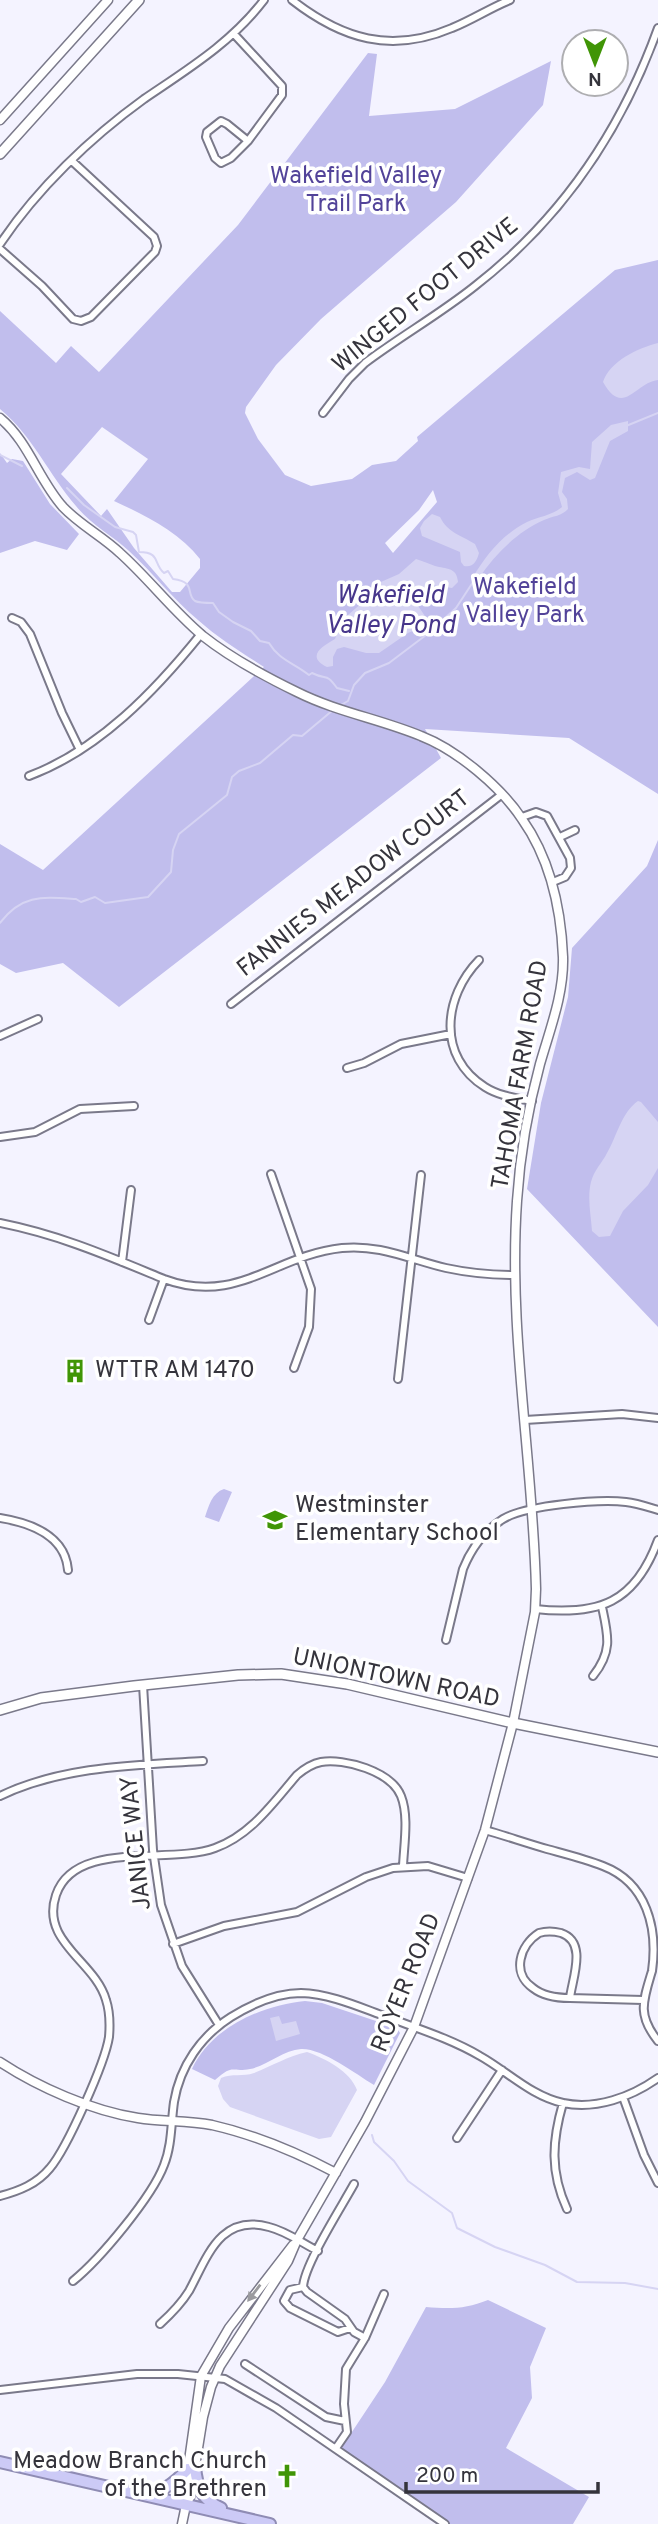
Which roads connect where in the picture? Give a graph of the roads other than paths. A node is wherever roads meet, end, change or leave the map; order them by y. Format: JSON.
{"nodes":[{"id":1,"x":108,"y":0,"type":"edge"},
{"id":2,"x":139,"y":0,"type":"edge"},
{"id":3,"x":264,"y":0,"type":"edge"},
{"id":4,"x":292,"y":0,"type":"edge"},
{"id":5,"x":510,"y":0,"type":"edge"},
{"id":6,"x":658,"y":28,"type":"edge"},
{"id":7,"x":234,"y":34,"type":"junction"},
{"id":8,"x":0,"y":120,"type":"edge"},
{"id":9,"x":248,"y":141,"type":"junction"},
{"id":10,"x":0,"y":154,"type":"edge"},
{"id":11,"x":72,"y":161,"type":"junction"},
{"id":12,"x":0,"y":247,"type":"edge"},
{"id":13,"x":323,"y":413,"type":"dead end"},
{"id":14,"x":0,"y":418,"type":"edge"},
{"id":15,"x":12,"y":618,"type":"dead end"},
{"id":16,"x":201,"y":634,"type":"junction"},
{"id":17,"x":80,"y":750,"type":"junction"},
{"id":18,"x":29,"y":776,"type":"dead end"},
{"id":19,"x":501,"y":795,"type":"junction"},
{"id":20,"x":522,"y":817,"type":"junction"},
{"id":21,"x":575,"y":830,"type":"dead end"},
{"id":22,"x":560,"y":837,"type":"junction"},
{"id":23,"x":554,"y":882,"type":"junction"},
{"id":24,"x":479,"y":960,"type":"dead end"},
{"id":25,"x":231,"y":1004,"type":"dead end"},
{"id":26,"x":38,"y":1019,"type":"dead end"},
{"id":27,"x":451,"y":1034,"type":"junction"},
{"id":28,"x":0,"y":1036,"type":"edge"},
{"id":29,"x":346,"y":1068,"type":"dead end"},
{"id":30,"x":532,"y":1101,"type":"junction"},
{"id":31,"x":134,"y":1107,"type":"dead end"},
{"id":32,"x":0,"y":1137,"type":"edge"},
{"id":33,"x":271,"y":1174,"type":"dead end"},
{"id":34,"x":421,"y":1175,"type":"dead end"},
{"id":35,"x":131,"y":1190,"type":"dead end"},
{"id":36,"x":0,"y":1223,"type":"edge"},
{"id":37,"x":301,"y":1257,"type":"junction"},
{"id":38,"x":413,"y":1258,"type":"junction"},
{"id":39,"x":122,"y":1262,"type":"junction"},
{"id":40,"x":515,"y":1275,"type":"junction"},
{"id":41,"x":164,"y":1279,"type":"junction"},
{"id":42,"x":149,"y":1320,"type":"dead end"},
{"id":43,"x":294,"y":1368,"type":"dead end"},
{"id":44,"x":398,"y":1379,"type":"dead end"},
{"id":45,"x":658,"y":1418,"type":"edge"},
{"id":46,"x":525,"y":1420,"type":"junction"},
{"id":47,"x":531,"y":1509,"type":"junction"},
{"id":48,"x":658,"y":1510,"type":"edge"},
{"id":49,"x":0,"y":1518,"type":"edge"},
{"id":50,"x":658,"y":1540,"type":"edge"},
{"id":51,"x":68,"y":1570,"type":"dead end"},
{"id":52,"x":602,"y":1607,"type":"junction"},
{"id":53,"x":536,"y":1609,"type":"junction"},
{"id":54,"x":446,"y":1640,"type":"dead end"},
{"id":55,"x":593,"y":1676,"type":"dead end"},
{"id":56,"x":143,"y":1685,"type":"junction"},
{"id":57,"x":0,"y":1710,"type":"edge"},
{"id":58,"x":513,"y":1723,"type":"junction"},
{"id":59,"x":658,"y":1752,"type":"edge"},
{"id":60,"x":203,"y":1761,"type":"dead end"},
{"id":61,"x":148,"y":1764,"type":"junction"},
{"id":62,"x":0,"y":1796,"type":"edge"},
{"id":63,"x":485,"y":1830,"type":"junction"},
{"id":64,"x":154,"y":1856,"type":"junction"},
{"id":65,"x":403,"y":1866,"type":"junction"},
{"id":66,"x":468,"y":1878,"type":"junction"},
{"id":67,"x":173,"y":1944,"type":"junction"},
{"id":68,"x":570,"y":1998,"type":"junction"},
{"id":69,"x":643,"y":2000,"type":"junction"},
{"id":70,"x":219,"y":2025,"type":"junction"},
{"id":71,"x":414,"y":2027,"type":"junction"},
{"id":72,"x":658,"y":2041,"type":"edge"},
{"id":73,"x":1,"y":2064,"type":"edge"},
{"id":74,"x":502,"y":2070,"type":"junction"},
{"id":75,"x":658,"y":2078,"type":"edge"},
{"id":76,"x":623,"y":2097,"type":"junction"},
{"id":77,"x":83,"y":2103,"type":"junction"},
{"id":78,"x":563,"y":2103,"type":"junction"},
{"id":79,"x":172,"y":2121,"type":"junction"},
{"id":80,"x":457,"y":2138,"type":"dead end"},
{"id":81,"x":336,"y":2173,"type":"junction"},
{"id":82,"x":658,"y":2183,"type":"edge"},
{"id":83,"x":355,"y":2184,"type":"dead end"},
{"id":84,"x":0,"y":2196,"type":"edge"},
{"id":85,"x":567,"y":2209,"type":"dead end"},
{"id":86,"x":297,"y":2240,"type":"junction"},
{"id":87,"x":318,"y":2250,"type":"junction"},
{"id":88,"x":73,"y":2281,"type":"dead end"},
{"id":89,"x":303,"y":2287,"type":"junction"},
{"id":90,"x":384,"y":2294,"type":"dead end"},
{"id":91,"x":160,"y":2323,"type":"dead end"},
{"id":92,"x":350,"y":2328,"type":"junction"},
{"id":93,"x":365,"y":2338,"type":"junction"},
{"id":94,"x":245,"y":2364,"type":"dead end"},
{"id":95,"x":201,"y":2376,"type":"junction"},
{"id":96,"x":214,"y":2377,"type":"junction"},
{"id":97,"x":0,"y":2390,"type":"edge"},
{"id":98,"x":345,"y":2421,"type":"junction"},
{"id":99,"x":336,"y":2448,"type":"junction"},
{"id":100,"x":0,"y":2462,"type":"edge"},
{"id":101,"x":191,"y":2468,"type":"junction"},
{"id":102,"x":122,"y":2490,"type":"junction"},
{"id":103,"x":186,"y":2505,"type":"junction"},
{"id":104,"x":240,"y":2517,"type":"junction"},
{"id":105,"x":183,"y":2524,"type":"edge"},
{"id":106,"x":270,"y":2524,"type":"edge"},
{"id":107,"x":445,"y":2524,"type":"edge"}],
"edges":[{"from":1,"to":8,"type":"street"},
{"from":2,"to":10,"type":"main road"},
{"from":3,"to":7,"type":"street"},
{"from":4,"to":5,"type":"street"},
{"from":6,"to":13,"type":"street","name":"WINGED FOOT DRIVE"},
{"from":7,"to":9,"type":"street"},
{"from":7,"to":11,"type":"street"},
{"from":9,"to":9,"type":"street"},
{"from":11,"to":12,"type":"street"},
{"from":11,"to":12,"type":"street"},
{"from":14,"to":16,"type":"street","name":"TAHOMA FARM ROAD"},
{"from":15,"to":17,"type":"street"},
{"from":16,"to":17,"type":"street"},
{"from":16,"to":19,"type":"street","name":"TAHOMA FARM ROAD"},
{"from":17,"to":18,"type":"street"},
{"from":19,"to":20,"type":"street","name":"TAHOMA FARM ROAD"},
{"from":19,"to":25,"type":"street","name":"FANNIES MEADOW COURT"},
{"from":20,"to":22,"type":"street"},
{"from":20,"to":23,"type":"street","name":"TAHOMA FARM ROAD"},
{"from":21,"to":22,"type":"street"},
{"from":22,"to":23,"type":"street"},
{"from":23,"to":30,"type":"street","name":"TAHOMA FARM ROAD"},
{"from":24,"to":27,"type":"street"},
{"from":26,"to":28,"type":"street"},
{"from":27,"to":29,"type":"street"},
{"from":27,"to":30,"type":"street"},
{"from":30,"to":40,"type":"street","name":"TAHOMA FARM ROAD"},
{"from":31,"to":32,"type":"street"},
{"from":33,"to":37,"type":"street"},
{"from":34,"to":38,"type":"street"},
{"from":35,"to":39,"type":"street"},
{"from":36,"to":39,"type":"street"},
{"from":37,"to":38,"type":"street"},
{"from":37,"to":41,"type":"street"},
{"from":37,"to":43,"type":"street"},
{"from":38,"to":40,"type":"street"},
{"from":38,"to":44,"type":"street"},
{"from":39,"to":41,"type":"street"},
{"from":40,"to":46,"type":"street","name":"TAHOMA FARM ROAD"},
{"from":41,"to":42,"type":"street"},
{"from":45,"to":46,"type":"street"},
{"from":46,"to":47,"type":"street","name":"TAHOMA FARM ROAD"},
{"from":47,"to":48,"type":"street"},
{"from":47,"to":53,"type":"street","name":"TAHOMA FARM ROAD"},
{"from":47,"to":54,"type":"street"},
{"from":49,"to":51,"type":"street"},
{"from":50,"to":52,"type":"street"},
{"from":52,"to":53,"type":"street"},
{"from":52,"to":55,"type":"street"},
{"from":53,"to":58,"type":"street","name":"TAHOMA FARM ROAD"},
{"from":56,"to":57,"type":"main road","name":"UNIONTOWN ROAD"},
{"from":56,"to":58,"type":"main road","name":"UNIONTOWN ROAD"},
{"from":56,"to":61,"type":"street","name":"JANICE WAY"},
{"from":58,"to":59,"type":"main road","name":"UNIONTOWN ROAD"},
{"from":58,"to":63,"type":"street","name":"ROYER ROAD"},
{"from":60,"to":61,"type":"street"},
{"from":61,"to":62,"type":"street"},
{"from":61,"to":64,"type":"street","name":"JANICE WAY"},
{"from":63,"to":66,"type":"street","name":"ROYER ROAD"},
{"from":63,"to":69,"type":"street"},
{"from":64,"to":65,"type":"street"},
{"from":64,"to":67,"type":"street","name":"JANICE WAY"},
{"from":64,"to":77,"type":"street"},
{"from":65,"to":66,"type":"street"},
{"from":65,"to":67,"type":"street"},
{"from":66,"to":71,"type":"street","name":"ROYER ROAD"},
{"from":67,"to":70,"type":"street","name":"JANICE WAY"},
{"from":68,"to":68,"type":"street"},
{"from":68,"to":69,"type":"street"},
{"from":69,"to":72,"type":"street"},
{"from":70,"to":71,"type":"street"},
{"from":70,"to":79,"type":"street"},
{"from":71,"to":74,"type":"street"},
{"from":71,"to":81,"type":"street","name":"ROYER ROAD"},
{"from":73,"to":77,"type":"street"},
{"from":74,"to":78,"type":"street"},
{"from":74,"to":80,"type":"street"},
{"from":75,"to":76,"type":"street"},
{"from":76,"to":78,"type":"street"},
{"from":76,"to":82,"type":"street"},
{"from":77,"to":79,"type":"street"},
{"from":77,"to":84,"type":"street"},
{"from":78,"to":85,"type":"street"},
{"from":79,"to":81,"type":"street"},
{"from":79,"to":88,"type":"street"},
{"from":81,"to":86,"type":"street","name":"ROYER ROAD"},
{"from":83,"to":87,"type":"street"},
{"from":86,"to":87,"type":"street"},
{"from":86,"to":91,"type":"street"},
{"from":86,"to":95,"type":"street","name":"ROYER ROAD","one_way":true},
{"from":86,"to":96,"type":"street","name":"ROYER ROAD"},
{"from":87,"to":89,"type":"street"},
{"from":89,"to":92,"type":"street"},
{"from":89,"to":92,"type":"street"},
{"from":90,"to":93,"type":"street"},
{"from":92,"to":93,"type":"street"},
{"from":93,"to":98,"type":"street"},
{"from":94,"to":98,"type":"street"},
{"from":95,"to":96,"type":"street"},
{"from":95,"to":97,"type":"street"},
{"from":95,"to":101,"type":"street","name":"ROYER ROAD"},
{"from":96,"to":99,"type":"street"},
{"from":96,"to":101,"type":"street","name":"ROYER ROAD"},
{"from":98,"to":99,"type":"street"},
{"from":99,"to":107,"type":"street"},
{"from":100,"to":102,"type":"highway"},
{"from":101,"to":102,"type":"highway"},
{"from":101,"to":103,"type":"street","name":"ROYER ROAD"},
{"from":101,"to":104,"type":"highway"},
{"from":102,"to":103,"type":"highway"},
{"from":103,"to":104,"type":"highway"},
{"from":103,"to":105,"type":"street","name":"ROYER ROAD"},
{"from":104,"to":106,"type":"highway"}]}
